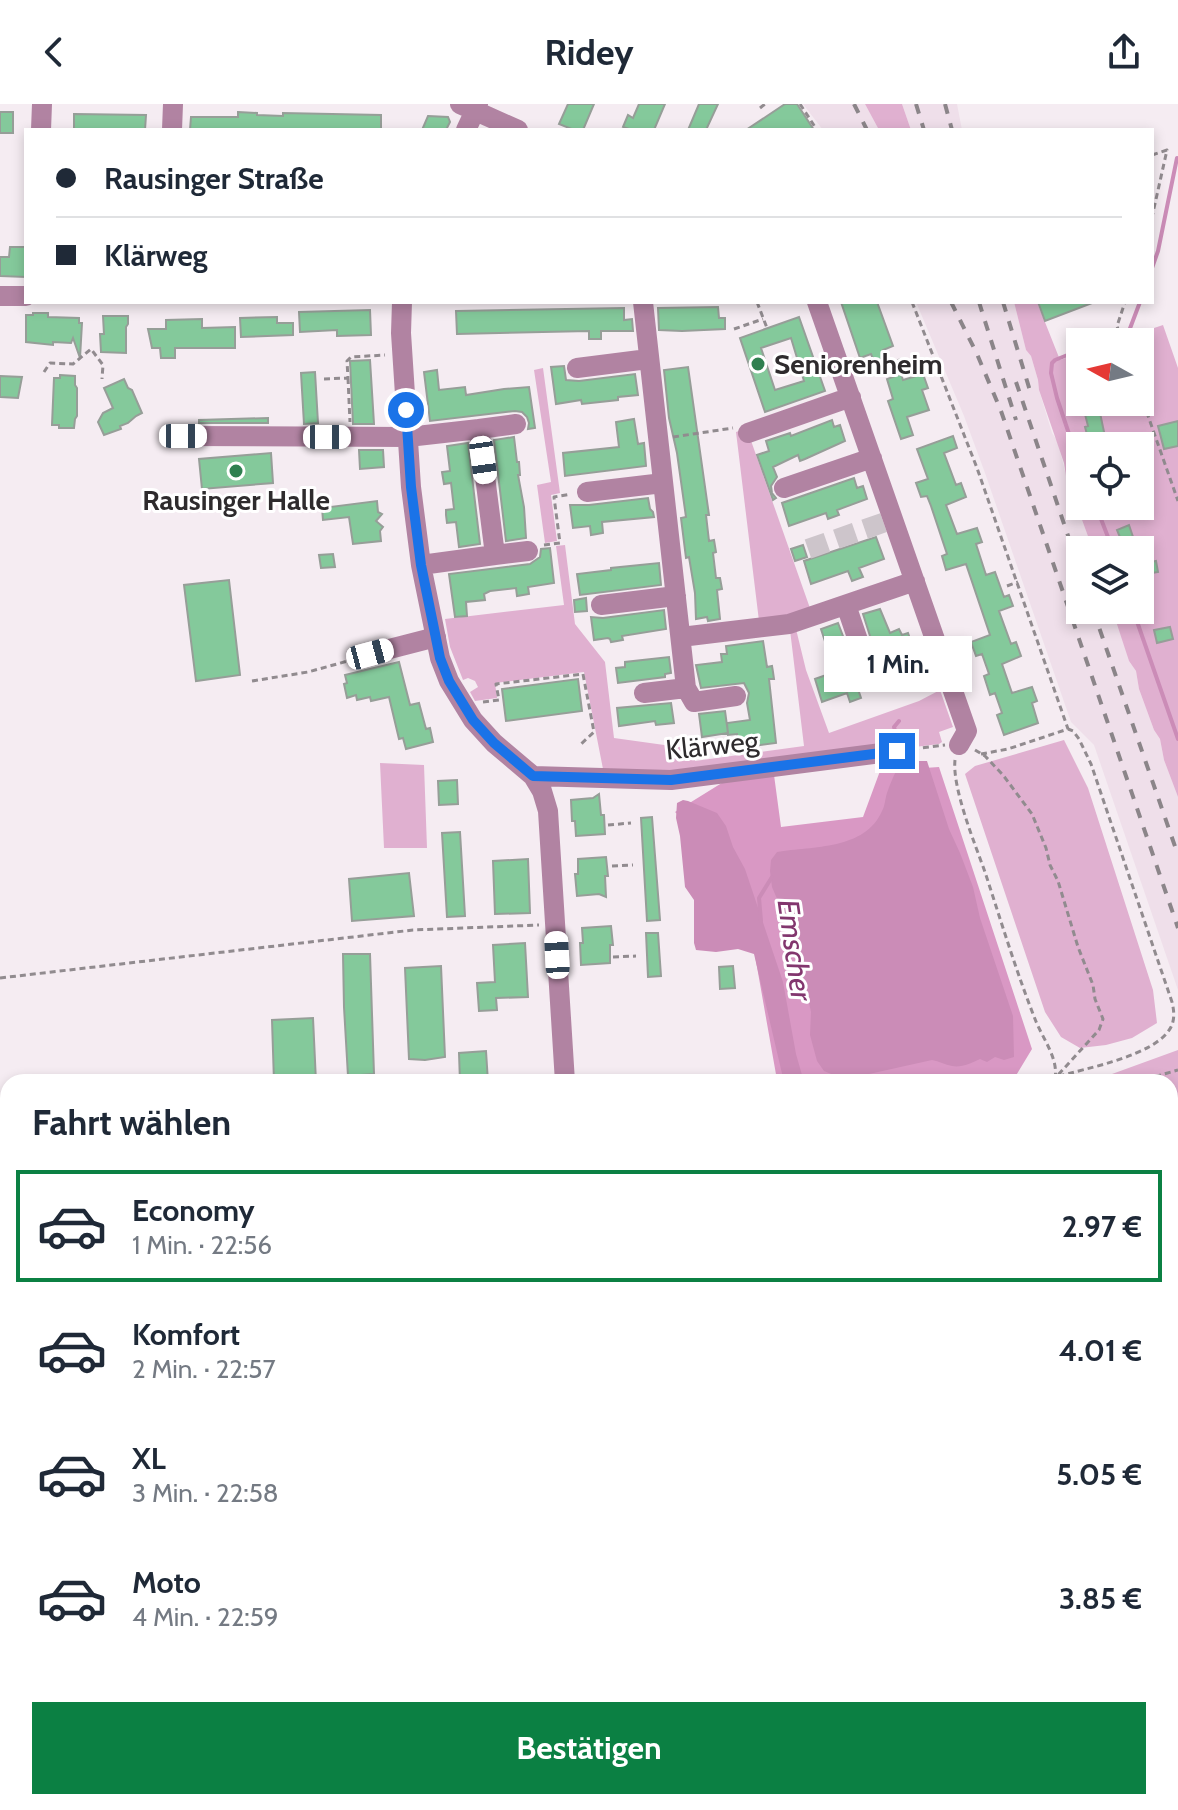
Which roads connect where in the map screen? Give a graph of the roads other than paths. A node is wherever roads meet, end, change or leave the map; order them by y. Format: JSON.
{"nodes":[{"id":1,"x":42,"y":104,"type":"edge"},
{"id":2,"x":173,"y":104,"type":"edge"},
{"id":3,"x":471,"y":106,"type":"edge"},
{"id":4,"x":41,"y":128,"type":"edge"},
{"id":5,"x":172,"y":128,"type":"edge"},
{"id":6,"x":466,"y":128,"type":"edge"},
{"id":7,"x":514,"y":128,"type":"edge"},
{"id":8,"x":0,"y":296,"type":"edge"},
{"id":9,"x":24,"y":296,"type":"edge"},
{"id":10,"x":402,"y":304,"type":"edge"},
{"id":11,"x":643,"y":304,"type":"edge"},
{"id":12,"x":818,"y":304,"type":"edge"},
{"id":13,"x":648,"y":359,"type":"junction"},
{"id":14,"x":577,"y":368,"type":"dead end"},
{"id":15,"x":848,"y":388,"type":"junction"},
{"id":16,"x":516,"y":424,"type":"dead end"},
{"id":17,"x":479,"y":429,"type":"junction"},
{"id":18,"x":748,"y":433,"type":"road end"},
{"id":19,"x":183,"y":436,"type":"dead end"},
{"id":20,"x":408,"y":437,"type":"junction"},
{"id":21,"x":872,"y":458,"type":"junction"},
{"id":22,"x":663,"y":483,"type":"junction"},
{"id":23,"x":784,"y":488,"type":"dead end"},
{"id":24,"x":587,"y":492,"type":"road end"},
{"id":25,"x":528,"y":551,"type":"road end"},
{"id":26,"x":495,"y":555,"type":"junction"},
{"id":27,"x":421,"y":565,"type":"junction"},
{"id":28,"x":915,"y":581,"type":"junction"},
{"id":29,"x":676,"y":596,"type":"junction"},
{"id":30,"x":601,"y":605,"type":"dead end"},
{"id":31,"x":846,"y":605,"type":"junction"},
{"id":32,"x":436,"y":637,"type":"junction"},
{"id":33,"x":681,"y":637,"type":"junction"},
{"id":34,"x":862,"y":652,"type":"dead end"},
{"id":35,"x":370,"y":654,"type":"road end"},
{"id":36,"x":686,"y":688,"type":"junction"},
{"id":37,"x":644,"y":693,"type":"dead end"},
{"id":38,"x":736,"y":696,"type":"dead end"},
{"id":39,"x":959,"y":745,"type":"road end"},
{"id":40,"x":903,"y":751,"type":"road end"},
{"id":41,"x":533,"y":776,"type":"junction"},
{"id":42,"x":564,"y":1074,"type":"edge"}],
"edges":[{"from":1,"to":4,"type":"street"},
{"from":2,"to":5,"type":"street"},
{"from":3,"to":6,"type":"street"},
{"from":3,"to":7,"type":"street"},
{"from":8,"to":9,"type":"street"},
{"from":10,"to":20,"type":"street"},
{"from":11,"to":13,"type":"street"},
{"from":12,"to":15,"type":"street"},
{"from":13,"to":14,"type":"street"},
{"from":13,"to":22,"type":"street"},
{"from":15,"to":18,"type":"street"},
{"from":15,"to":21,"type":"street"},
{"from":16,"to":17,"type":"street"},
{"from":17,"to":20,"type":"street"},
{"from":17,"to":26,"type":"street"},
{"from":19,"to":20,"type":"street"},
{"from":20,"to":27,"type":"street"},
{"from":21,"to":23,"type":"street"},
{"from":21,"to":28,"type":"street"},
{"from":22,"to":24,"type":"street"},
{"from":22,"to":29,"type":"street"},
{"from":25,"to":26,"type":"street"},
{"from":26,"to":27,"type":"street"},
{"from":27,"to":32,"type":"street"},
{"from":28,"to":31,"type":"street"},
{"from":28,"to":39,"type":"street"},
{"from":29,"to":30,"type":"street"},
{"from":29,"to":33,"type":"street"},
{"from":31,"to":33,"type":"street"},
{"from":31,"to":34,"type":"street"},
{"from":32,"to":35,"type":"street"},
{"from":32,"to":41,"type":"street"},
{"from":33,"to":36,"type":"street"},
{"from":36,"to":37,"type":"street"},
{"from":36,"to":38,"type":"street"},
{"from":40,"to":41,"type":"street","name":"Klärweg"},
{"from":41,"to":42,"type":"street"}]}
